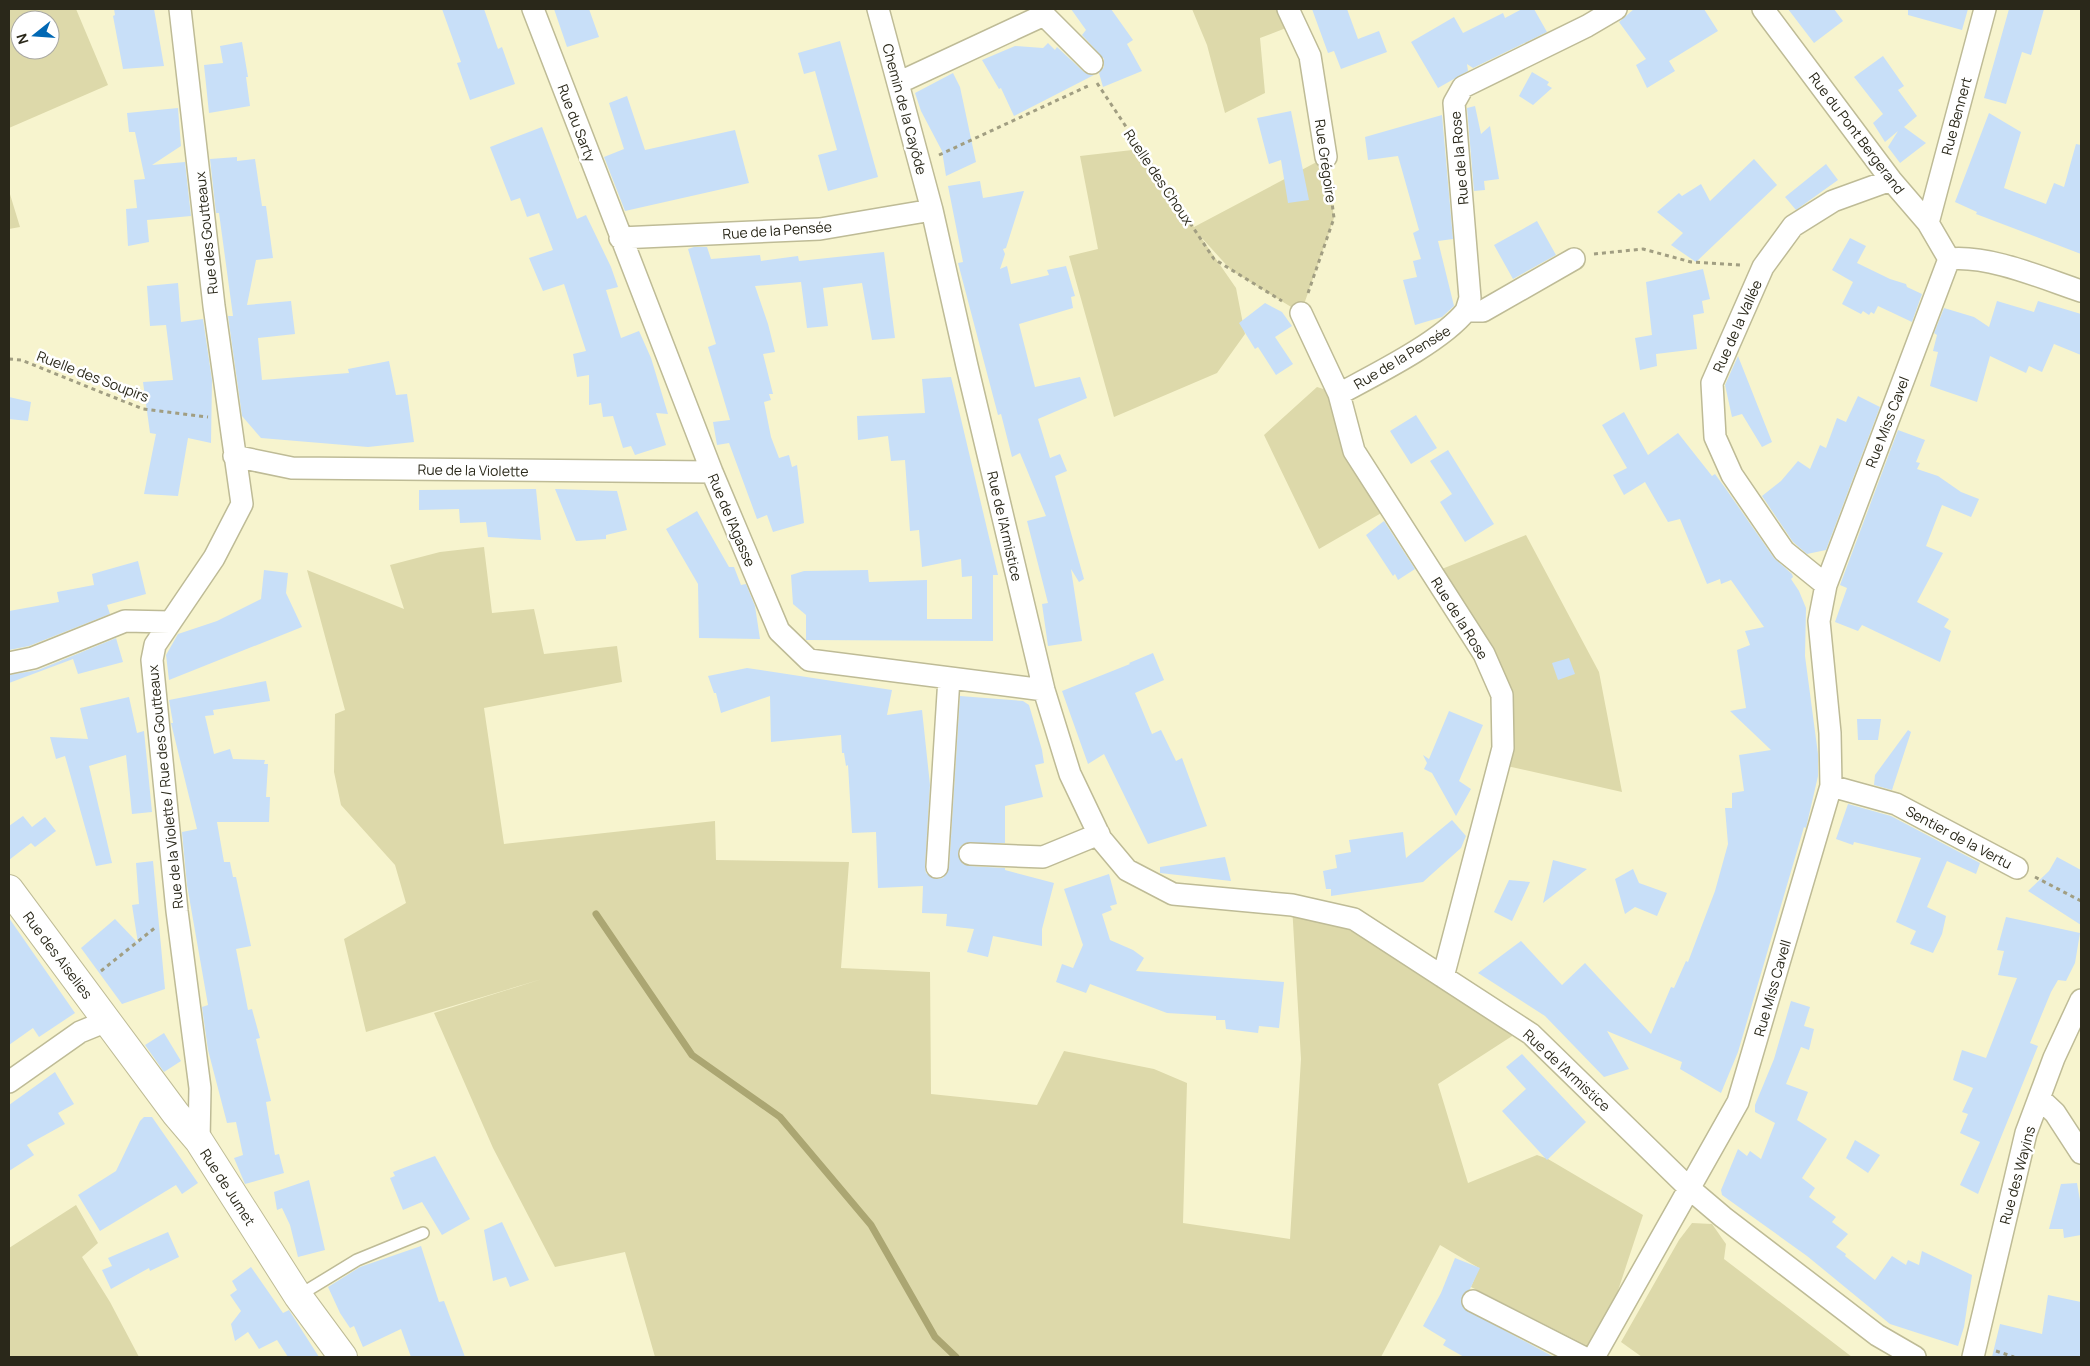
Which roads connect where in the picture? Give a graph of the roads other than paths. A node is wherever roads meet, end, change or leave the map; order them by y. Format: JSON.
{"nodes":[{"id":1,"x":180,"y":9,"type":"edge"},
{"id":2,"x":533,"y":9,"type":"edge"},
{"id":3,"x":878,"y":9,"type":"edge"},
{"id":4,"x":1288,"y":9,"type":"edge"},
{"id":5,"x":1616,"y":9,"type":"edge"},
{"id":6,"x":1763,"y":9,"type":"edge"},
{"id":7,"x":1985,"y":9,"type":"edge"},
{"id":8,"x":1043,"y":12,"type":"edge"},
{"id":9,"x":1092,"y":63,"type":"road end"},
{"id":10,"x":898,"y":83,"type":"junction"},
{"id":11,"x":1326,"y":157,"type":"road end"},
{"id":12,"x":1891,"y":180,"type":"junction"},
{"id":13,"x":932,"y":210,"type":"junction"},
{"id":14,"x":1928,"y":223,"type":"junction"},
{"id":15,"x":620,"y":238,"type":"junction"},
{"id":16,"x":1574,"y":259,"type":"road end"},
{"id":17,"x":1949,"y":259,"type":"junction"},
{"id":18,"x":2081,"y":291,"type":"edge"},
{"id":19,"x":1466,"y":311,"type":"junction"},
{"id":20,"x":1301,"y":313,"type":"road end"},
{"id":21,"x":1340,"y":394,"type":"junction"},
{"id":22,"x":234,"y":456,"type":"junction"},
{"id":23,"x":712,"y":472,"type":"junction"},
{"id":24,"x":1826,"y":585,"type":"junction"},
{"id":25,"x":170,"y":622,"type":"junction"},
{"id":26,"x":9,"y":663,"type":"edge"},
{"id":27,"x":949,"y":678,"type":"junction"},
{"id":28,"x":1044,"y":690,"type":"junction"},
{"id":29,"x":1832,"y":786,"type":"junction"},
{"id":30,"x":1099,"y":834,"type":"junction"},
{"id":31,"x":970,"y":854,"type":"dead end"},
{"id":32,"x":937,"y":867,"type":"dead end"},
{"id":33,"x":2017,"y":868,"type":"road end"},
{"id":34,"x":9,"y":889,"type":"edge"},
{"id":35,"x":1443,"y":977,"type":"junction"},
{"id":36,"x":2081,"y":1000,"type":"edge"},
{"id":37,"x":107,"y":1021,"type":"junction"},
{"id":38,"x":9,"y":1082,"type":"edge"},
{"id":39,"x":2039,"y":1098,"type":"junction"},
{"id":40,"x":199,"y":1141,"type":"junction"},
{"id":41,"x":2081,"y":1153,"type":"edge"},
{"id":42,"x":1690,"y":1189,"type":"junction"},
{"id":43,"x":423,"y":1233,"type":"dead end"},
{"id":44,"x":298,"y":1296,"type":"junction"},
{"id":45,"x":1473,"y":1301,"type":"dead end"},
{"id":46,"x":343,"y":1357,"type":"edge"},
{"id":47,"x":1583,"y":1357,"type":"edge"},
{"id":48,"x":1594,"y":1357,"type":"edge"},
{"id":49,"x":1915,"y":1357,"type":"edge"},
{"id":50,"x":1973,"y":1357,"type":"edge"}],
"edges":[{"from":1,"to":22,"type":"street","name":"Rue des Goutteaux"},
{"from":2,"to":15,"type":"street","name":"Rue du Sarty"},
{"from":3,"to":10,"type":"street","name":"Chemin de la Cayôde"},
{"from":4,"to":11,"type":"street","name":"Rue Grégoire"},
{"from":5,"to":19,"type":"street","name":"Rue de la Rose"},
{"from":6,"to":12,"type":"street","name":"Rue du Pont Bergerand"},
{"from":7,"to":14,"type":"street","name":"Rue Bennert"},
{"from":8,"to":9,"type":"street"},
{"from":8,"to":10,"type":"street"},
{"from":10,"to":13,"type":"street","name":"Chemin de la Cayôde"},
{"from":12,"to":14,"type":"street","name":"Rue du Pont Bergerand"},
{"from":12,"to":24,"type":"street","name":"Rue de la Vallée"},
{"from":13,"to":15,"type":"street","name":"Rue de la Pensée"},
{"from":13,"to":28,"type":"street","name":"Rue de l'Armistice"},
{"from":14,"to":17,"type":"street","name":"Rue du Pont Bergerand"},
{"from":15,"to":23,"type":"street","name":"Rue de l'Agasse"},
{"from":16,"to":19,"type":"street"},
{"from":17,"to":18,"type":"street"},
{"from":17,"to":24,"type":"street","name":"Rue Miss Cavel"},
{"from":19,"to":21,"type":"street","name":"Rue de la Pensée"},
{"from":20,"to":21,"type":"street","name":"Rue de la Pensée"},
{"from":21,"to":35,"type":"street","name":"Rue de la Rose"},
{"from":22,"to":23,"type":"street","name":"Rue de la Violette"},
{"from":22,"to":25,"type":"street","name":"Rue de la Violette / Rue des Goutteaux"},
{"from":23,"to":27,"type":"street","name":"Rue de l'Agasse"},
{"from":24,"to":29,"type":"street","name":"Rue Miss Cavell"},
{"from":25,"to":26,"type":"street"},
{"from":25,"to":40,"type":"street","name":"Rue de la Violette / Rue des Goutteaux"},
{"from":27,"to":28,"type":"street","name":"Rue de l'Agasse"},
{"from":27,"to":32,"type":"street"},
{"from":28,"to":30,"type":"street","name":"Rue de l'Armistice"},
{"from":29,"to":33,"type":"street","name":"Sentier de la Vertu"},
{"from":29,"to":42,"type":"street","name":"Rue Miss Cavell"},
{"from":30,"to":31,"type":"street"},
{"from":30,"to":35,"type":"street","name":"Rue de l'Armistice"},
{"from":34,"to":37,"type":"street","name":"Rue des Aiselies"},
{"from":35,"to":42,"type":"street","name":"Rue de l'Armistice"},
{"from":36,"to":39,"type":"street","name":"Rue des Wayins"},
{"from":37,"to":38,"type":"street"},
{"from":37,"to":40,"type":"street","name":"Rue de Jumet"},
{"from":39,"to":41,"type":"street"},
{"from":39,"to":50,"type":"street","name":"Rue des Wayins"},
{"from":40,"to":44,"type":"street","name":"Rue de Jumet"},
{"from":42,"to":48,"type":"street","name":"Rue Miss Cavell"},
{"from":42,"to":49,"type":"street","name":"Rue de l'Armistice"},
{"from":43,"to":44,"type":"lane"},
{"from":44,"to":46,"type":"street","name":"Rue de Jumet"},
{"from":45,"to":47,"type":"street"}]}
